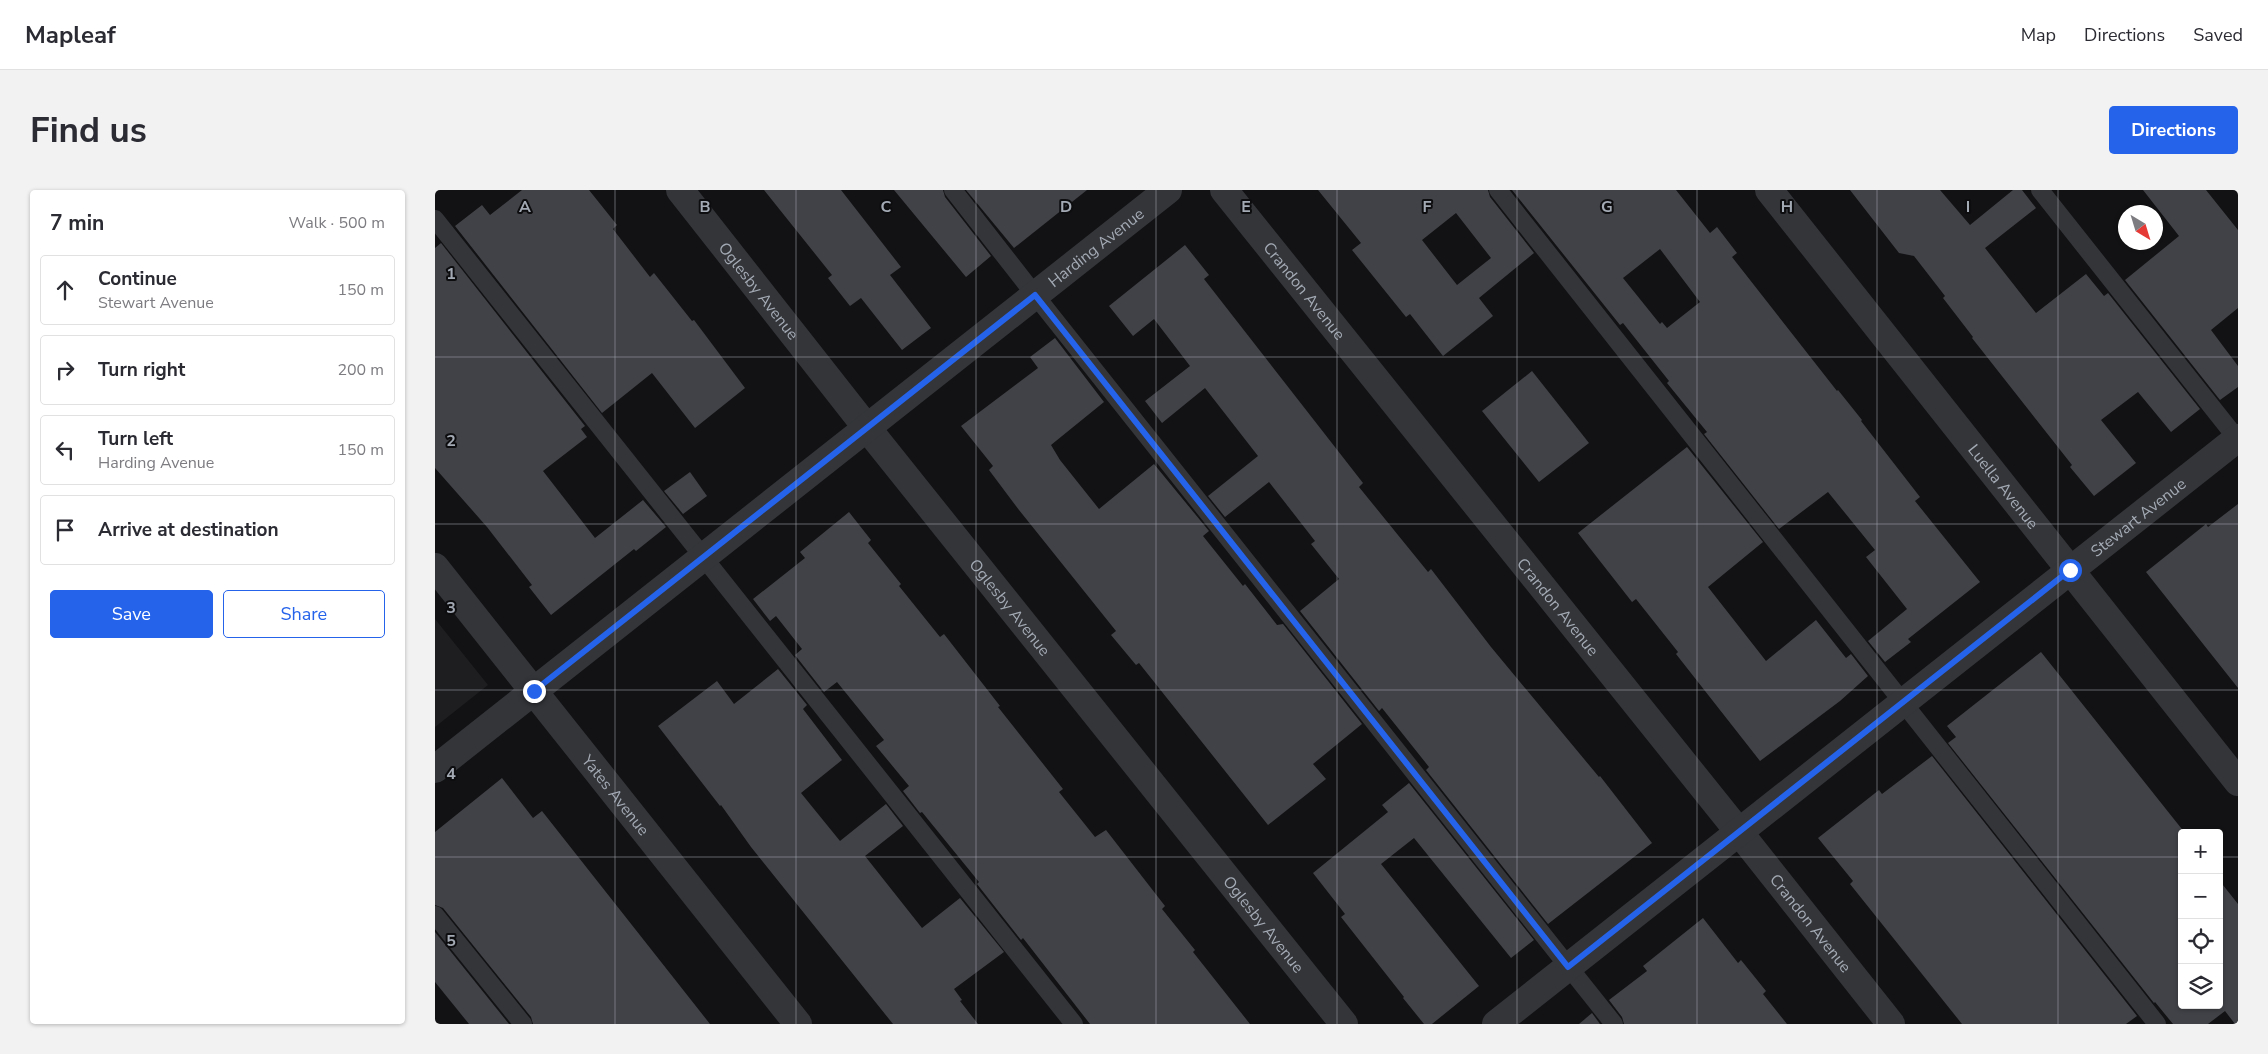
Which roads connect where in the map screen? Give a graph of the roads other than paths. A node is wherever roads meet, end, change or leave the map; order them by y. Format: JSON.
{"nodes":[{"id":1,"x":680,"y":190,"type":"edge"},
{"id":2,"x":953,"y":190,"type":"edge"},
{"id":3,"x":1168,"y":190,"type":"edge"},
{"id":4,"x":1224,"y":190,"type":"edge"},
{"id":5,"x":1498,"y":190,"type":"edge"},
{"id":6,"x":1769,"y":190,"type":"edge"},
{"id":7,"x":2040,"y":190,"type":"edge"},
{"id":8,"x":435,"y":219,"type":"edge"},
{"id":9,"x":1035,"y":295,"type":"junction"},
{"id":10,"x":867,"y":428,"type":"junction"},
{"id":11,"x":2238,"y":439,"type":"edge"},
{"id":12,"x":703,"y":557,"type":"junction"},
{"id":13,"x":435,"y":567,"type":"edge"},
{"id":14,"x":2070,"y":570,"type":"junction"},
{"id":15,"x":534,"y":691,"type":"junction"},
{"id":16,"x":1904,"y":702,"type":"junction"},
{"id":17,"x":435,"y":769,"type":"edge"},
{"id":18,"x":2238,"y":782,"type":"edge"},
{"id":19,"x":1739,"y":832,"type":"junction"},
{"id":20,"x":435,"y":915,"type":"edge"},
{"id":21,"x":1568,"y":967,"type":"junction"},
{"id":22,"x":523,"y":1024,"type":"edge"},
{"id":23,"x":798,"y":1024,"type":"edge"},
{"id":24,"x":1074,"y":1024,"type":"edge"},
{"id":25,"x":1344,"y":1024,"type":"edge"},
{"id":26,"x":1496,"y":1024,"type":"edge"},
{"id":27,"x":1614,"y":1024,"type":"edge"},
{"id":28,"x":1891,"y":1024,"type":"edge"},
{"id":29,"x":2157,"y":1024,"type":"edge"}],
"edges":[{"from":1,"to":10,"type":"street","name":"Oglesby Avenue"},
{"from":2,"to":9,"type":"lane"},
{"from":3,"to":9,"type":"street","name":"Harding Avenue"},
{"from":4,"to":19,"type":"street","name":"Crandon Avenue"},
{"from":5,"to":16,"type":"lane"},
{"from":6,"to":14,"type":"street","name":"Luella Avenue"},
{"from":7,"to":11,"type":"lane"},
{"from":8,"to":12,"type":"lane"},
{"from":9,"to":10,"type":"street","name":"Harding Avenue"},
{"from":9,"to":21,"type":"lane"},
{"from":10,"to":12,"type":"street","name":"Harding Avenue"},
{"from":10,"to":25,"type":"street","name":"Oglesby Avenue"},
{"from":11,"to":14,"type":"street","name":"Stewart Avenue"},
{"from":12,"to":15,"type":"street","name":"Harding Avenue"},
{"from":12,"to":24,"type":"lane"},
{"from":13,"to":15,"type":"street","name":"Yates Avenue"},
{"from":14,"to":16,"type":"street","name":"Stewart Avenue"},
{"from":14,"to":18,"type":"street","name":"Luella Avenue"},
{"from":15,"to":17,"type":"street","name":"Harding Avenue"},
{"from":15,"to":23,"type":"street","name":"Yates Avenue"},
{"from":16,"to":19,"type":"street","name":"Stewart Avenue"},
{"from":16,"to":29,"type":"lane"},
{"from":19,"to":21,"type":"street","name":"Stewart Avenue"},
{"from":19,"to":28,"type":"street","name":"Crandon Avenue"},
{"from":20,"to":22,"type":"lane"},
{"from":21,"to":26,"type":"street","name":"Stewart Avenue"},
{"from":21,"to":27,"type":"lane"}]}
